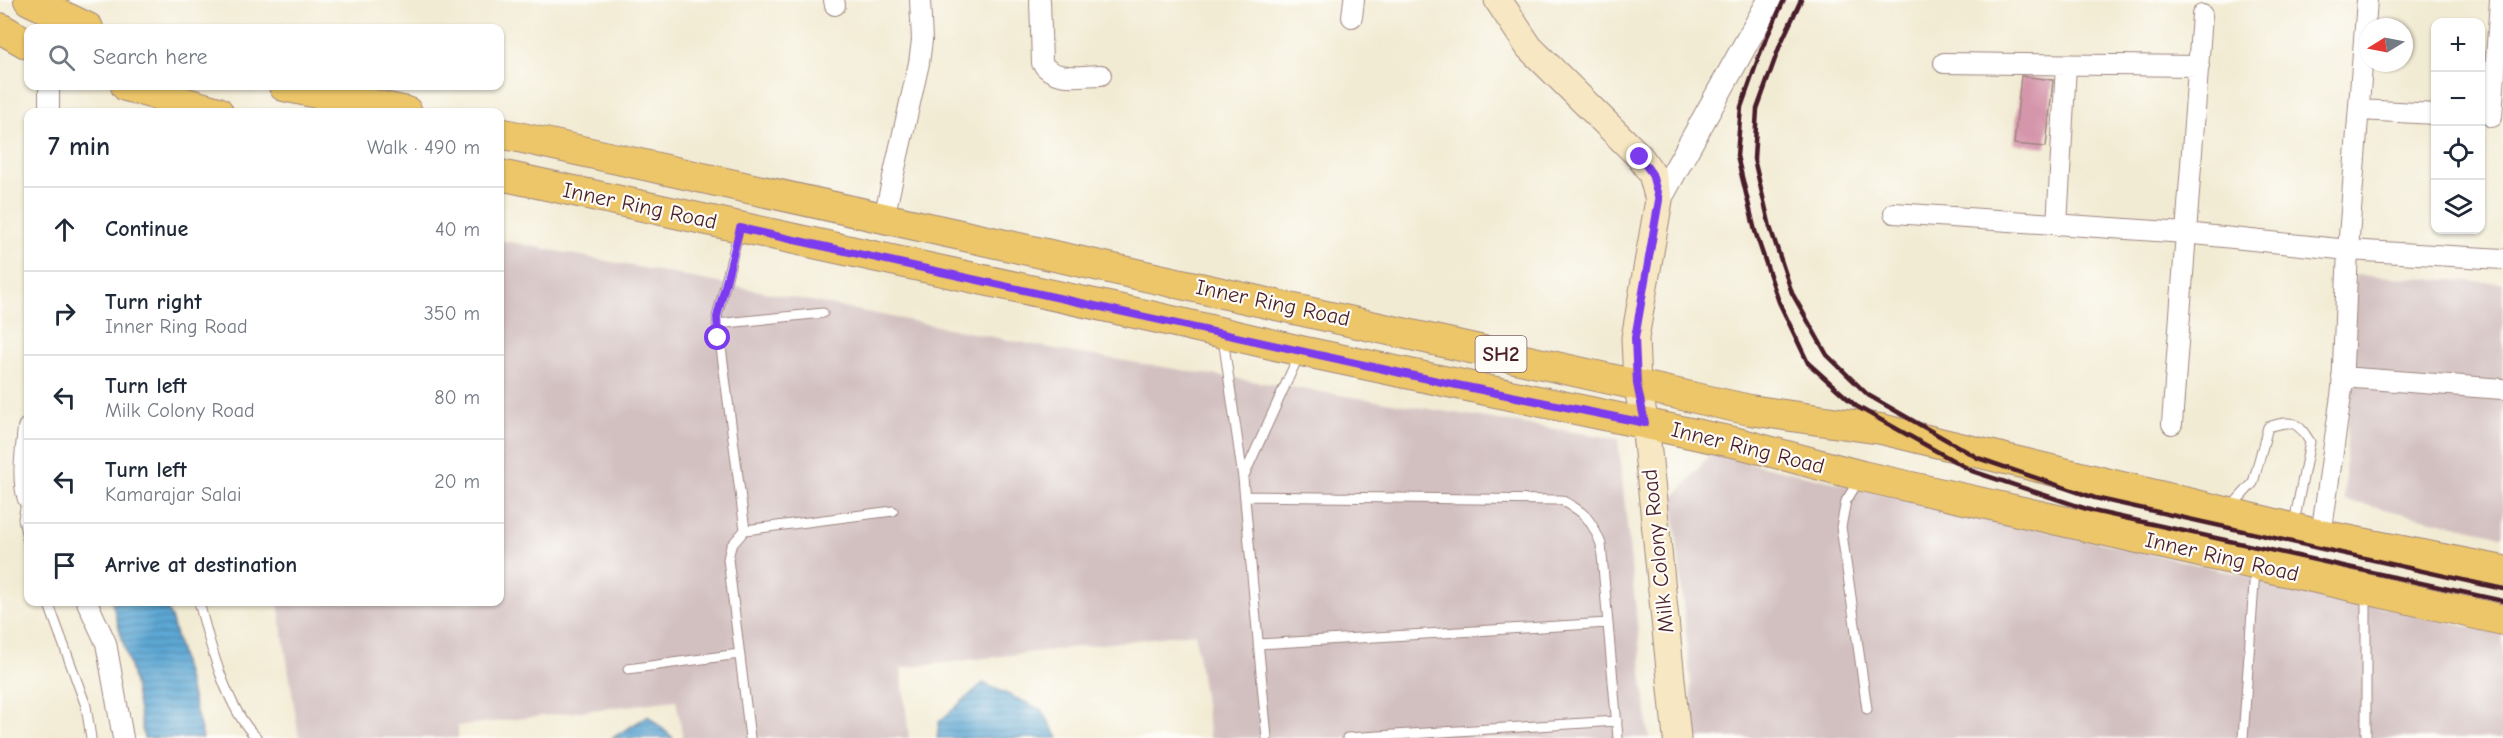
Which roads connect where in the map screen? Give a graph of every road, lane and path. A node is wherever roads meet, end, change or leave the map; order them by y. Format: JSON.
{"nodes":[{"id":1,"x":920,"y":0,"type":"edge"},
{"id":2,"x":1040,"y":0,"type":"edge"},
{"id":3,"x":1498,"y":0,"type":"edge"},
{"id":4,"x":1770,"y":0,"type":"edge"},
{"id":5,"x":2367,"y":0,"type":"edge"},
{"id":6,"x":2500,"y":0,"type":"edge"},
{"id":7,"x":40,"y":9,"type":"edge"},
{"id":8,"x":2202,"y":15,"type":"dead end"},
{"id":9,"x":78,"y":24,"type":"edge"},
{"id":10,"x":0,"y":28,"type":"edge"},
{"id":11,"x":24,"y":42,"type":"edge"},
{"id":12,"x":1944,"y":63,"type":"dead end"},
{"id":13,"x":2066,"y":66,"type":"junction"},
{"id":14,"x":2199,"y":66,"type":"junction"},
{"id":15,"x":1101,"y":75,"type":"dead end"},
{"id":16,"x":49,"y":90,"type":"edge"},
{"id":17,"x":140,"y":90,"type":"edge"},
{"id":18,"x":303,"y":90,"type":"edge"},
{"id":19,"x":49,"y":108,"type":"edge"},
{"id":20,"x":204,"y":108,"type":"edge"},
{"id":21,"x":388,"y":108,"type":"edge"},
{"id":22,"x":2359,"y":110,"type":"junction"},
{"id":23,"x":2431,"y":114,"type":"edge"},
{"id":24,"x":2492,"y":117,"type":"edge"},
{"id":25,"x":504,"y":134,"type":"edge"},
{"id":26,"x":504,"y":176,"type":"edge"},
{"id":27,"x":1659,"y":200,"type":"junction"},
{"id":28,"x":1894,"y":213,"type":"dead end"},
{"id":29,"x":884,"y":218,"type":"junction"},
{"id":30,"x":2056,"y":225,"type":"junction"},
{"id":31,"x":740,"y":228,"type":"junction"},
{"id":32,"x":2186,"y":233,"type":"junction"},
{"id":33,"x":2348,"y":250,"type":"junction"},
{"id":34,"x":2503,"y":259,"type":"edge"},
{"id":35,"x":823,"y":313,"type":"dead end"},
{"id":36,"x":717,"y":324,"type":"junction"},
{"id":37,"x":1222,"y":332,"type":"junction"},
{"id":38,"x":1301,"y":351,"type":"junction"},
{"id":39,"x":2342,"y":377,"type":"junction"},
{"id":40,"x":1637,"y":384,"type":"junction"},
{"id":41,"x":2503,"y":389,"type":"edge"},
{"id":42,"x":1645,"y":423,"type":"junction"},
{"id":43,"x":2172,"y":424,"type":"dead end"},
{"id":44,"x":1862,"y":476,"type":"junction"},
{"id":45,"x":1243,"y":478,"type":"junction"},
{"id":46,"x":1245,"y":496,"type":"junction"},
{"id":47,"x":893,"y":511,"type":"dead end"},
{"id":48,"x":2226,"y":512,"type":"junction"},
{"id":49,"x":745,"y":530,"type":"junction"},
{"id":50,"x":2307,"y":531,"type":"junction"},
{"id":51,"x":2256,"y":564,"type":"junction"},
{"id":52,"x":2503,"y":571,"type":"edge"},
{"id":53,"x":2366,"y":590,"type":"junction"},
{"id":54,"x":49,"y":606,"type":"edge"},
{"id":55,"x":89,"y":606,"type":"edge"},
{"id":56,"x":200,"y":606,"type":"edge"},
{"id":57,"x":2503,"y":620,"type":"edge"},
{"id":58,"x":1608,"y":623,"type":"junction"},
{"id":59,"x":1258,"y":644,"type":"junction"},
{"id":60,"x":739,"y":654,"type":"junction"},
{"id":61,"x":628,"y":669,"type":"dead end"},
{"id":62,"x":1867,"y":709,"type":"dead end"},
{"id":63,"x":1617,"y":721,"type":"junction"},
{"id":64,"x":91,"y":738,"type":"edge"},
{"id":65,"x":123,"y":738,"type":"edge"},
{"id":66,"x":258,"y":738,"type":"edge"},
{"id":67,"x":750,"y":738,"type":"edge"},
{"id":68,"x":1267,"y":738,"type":"edge"},
{"id":69,"x":1347,"y":738,"type":"edge"},
{"id":70,"x":1618,"y":738,"type":"edge"},
{"id":71,"x":1677,"y":738,"type":"edge"},
{"id":72,"x":2243,"y":738,"type":"edge"},
{"id":73,"x":2366,"y":738,"type":"edge"}],
"edges":[{"from":1,"to":29,"type":"street"},
{"from":2,"to":15,"type":"street"},
{"from":3,"to":27,"type":"main road"},
{"from":4,"to":27,"type":"street","name":"Milk Colony Road"},
{"from":5,"to":22,"type":"street"},
{"from":6,"to":24,"type":"street"},
{"from":7,"to":9,"type":"main road"},
{"from":8,"to":14,"type":"street"},
{"from":10,"to":11,"type":"main road"},
{"from":12,"to":13,"type":"street"},
{"from":13,"to":14,"type":"street"},
{"from":13,"to":30,"type":"street"},
{"from":14,"to":32,"type":"street"},
{"from":16,"to":19,"type":"street"},
{"from":17,"to":20,"type":"main road"},
{"from":18,"to":21,"type":"main road"},
{"from":22,"to":23,"type":"street"},
{"from":22,"to":33,"type":"street"},
{"from":25,"to":29,"type":"main road","name":"Inner Ring Road","number":"SH2"},
{"from":26,"to":31,"type":"main road","name":"Inner Ring Road","number":"SH2"},
{"from":27,"to":40,"type":"main road","name":"Milk Colony Road"},
{"from":28,"to":30,"type":"street"},
{"from":29,"to":40,"type":"main road","name":"Inner Ring Road","number":"SH2"},
{"from":30,"to":32,"type":"street"},
{"from":31,"to":36,"type":"lane"},
{"from":31,"to":37,"type":"main road","name":"Inner Ring Road","number":"SH2"},
{"from":32,"to":33,"type":"street"},
{"from":32,"to":43,"type":"street"},
{"from":33,"to":34,"type":"street"},
{"from":33,"to":39,"type":"street"},
{"from":35,"to":36,"type":"lane"},
{"from":36,"to":49,"type":"lane"},
{"from":37,"to":38,"type":"main road","name":"Inner Ring Road","number":"SH2"},
{"from":37,"to":45,"type":"lane"},
{"from":38,"to":42,"type":"main road","name":"Inner Ring Road","number":"SH2"},
{"from":38,"to":45,"type":"lane"},
{"from":39,"to":41,"type":"street"},
{"from":39,"to":50,"type":"street"},
{"from":40,"to":42,"type":"main road","name":"Milk Colony Road"},
{"from":40,"to":48,"type":"main road","name":"Inner Ring Road","number":"SH2"},
{"from":42,"to":44,"type":"main road","name":"Inner Ring Road","number":"SH2"},
{"from":42,"to":71,"type":"main road","name":"Milk Colony Road"},
{"from":44,"to":51,"type":"main road","name":"Inner Ring Road","number":"SH2"},
{"from":44,"to":62,"type":"lane"},
{"from":45,"to":46,"type":"lane"},
{"from":46,"to":58,"type":"lane"},
{"from":46,"to":59,"type":"lane"},
{"from":47,"to":49,"type":"lane"},
{"from":48,"to":50,"type":"main road","name":"Inner Ring Road","number":"SH2"},
{"from":48,"to":50,"type":"lane"},
{"from":49,"to":60,"type":"lane"},
{"from":50,"to":52,"type":"main road","name":"Inner Ring Road","number":"SH2"},
{"from":51,"to":53,"type":"main road","name":"Inner Ring Road","number":"SH2"},
{"from":51,"to":72,"type":"lane"},
{"from":53,"to":57,"type":"main road","name":"Inner Ring Road","number":"SH2"},
{"from":53,"to":73,"type":"lane"},
{"from":54,"to":64,"type":"lane"},
{"from":55,"to":65,"type":"street"},
{"from":56,"to":66,"type":"lane"},
{"from":58,"to":59,"type":"lane"},
{"from":58,"to":63,"type":"lane"},
{"from":59,"to":68,"type":"lane"},
{"from":60,"to":61,"type":"lane"},
{"from":60,"to":67,"type":"lane"},
{"from":63,"to":69,"type":"lane"},
{"from":63,"to":70,"type":"lane"}]}
